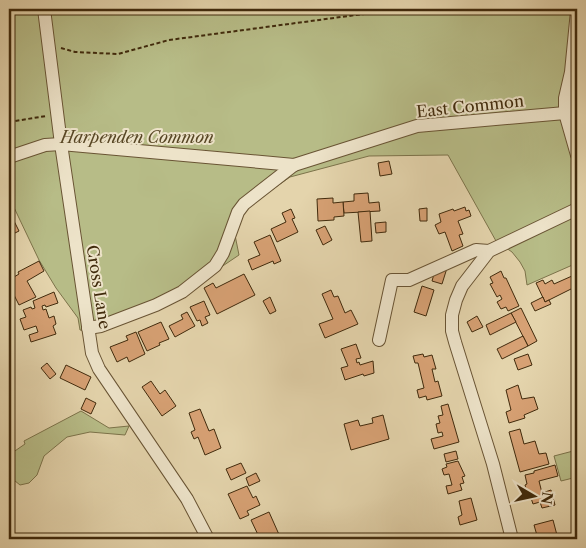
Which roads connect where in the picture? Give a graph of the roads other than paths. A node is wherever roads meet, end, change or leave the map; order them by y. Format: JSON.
{"nodes":[{"id":1,"x":44,"y":9,"type":"edge"},
{"id":2,"x":577,"y":11,"type":"edge"},
{"id":3,"x":565,"y":113,"type":"junction"},
{"id":4,"x":61,"y":144,"type":"junction"},
{"id":5,"x":577,"y":155,"type":"edge"},
{"id":6,"x":9,"y":157,"type":"edge"},
{"id":7,"x":294,"y":165,"type":"junction"},
{"id":8,"x":577,"y":209,"type":"edge"},
{"id":9,"x":489,"y":251,"type":"junction"},
{"id":10,"x":88,"y":328,"type":"junction"},
{"id":11,"x":379,"y":340,"type":"dead end"},
{"id":12,"x":208,"y":539,"type":"edge"},
{"id":13,"x":512,"y":539,"type":"edge"}],
"edges":[{"from":1,"to":4,"type":"street","name":"Cross Lane"},
{"from":2,"to":3,"type":"street"},
{"from":3,"to":5,"type":"street"},
{"from":3,"to":7,"type":"street","name":"East Common"},
{"from":4,"to":6,"type":"street","name":"East Common"},
{"from":4,"to":7,"type":"street","name":"East Common"},
{"from":4,"to":10,"type":"street","name":"Cross Lane"},
{"from":7,"to":10,"type":"street","name":"East Common"},
{"from":8,"to":9,"type":"street"},
{"from":9,"to":11,"type":"street"},
{"from":9,"to":13,"type":"street"},
{"from":10,"to":12,"type":"street","name":"Cross Lane"}]}
